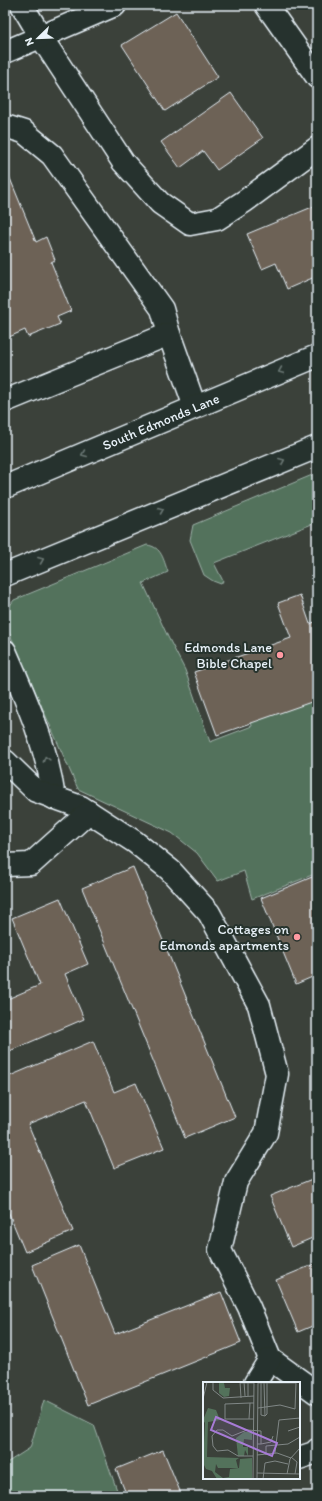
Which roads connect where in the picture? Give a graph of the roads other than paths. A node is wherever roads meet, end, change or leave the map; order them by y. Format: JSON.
{"nodes":[{"id":1,"x":22,"y":5,"type":"edge"},
{"id":2,"x":115,"y":5,"type":"edge"},
{"id":3,"x":266,"y":5,"type":"edge"},
{"id":4,"x":41,"y":38,"type":"junction"},
{"id":5,"x":5,"y":52,"type":"edge"},
{"id":6,"x":317,"y":77,"type":"edge"},
{"id":7,"x":5,"y":126,"type":"edge"},
{"id":8,"x":317,"y":148,"type":"edge"},
{"id":9,"x":169,"y":334,"type":"junction"},
{"id":10,"x":317,"y":356,"type":"edge"},
{"id":11,"x":5,"y":401,"type":"edge"},
{"id":12,"x":195,"y":407,"type":"junction"},
{"id":13,"x":317,"y":447,"type":"edge"},
{"id":14,"x":5,"y":487,"type":"edge"},
{"id":15,"x":5,"y":575,"type":"edge"},
{"id":16,"x":5,"y":652,"type":"edge"},
{"id":17,"x":7,"y":771,"type":"edge"},
{"id":18,"x":54,"y":798,"type":"junction"},
{"id":19,"x":89,"y":812,"type":"junction"},
{"id":20,"x":5,"y":865,"type":"edge"},
{"id":21,"x":270,"y":1359,"type":"junction"},
{"id":22,"x":256,"y":1382,"type":"edge"},
{"id":23,"x":317,"y":1393,"type":"edge"},
{"id":24,"x":317,"y":1450,"type":"edge"},
{"id":25,"x":300,"y":1458,"type":"edge"}],
"edges":[{"from":1,"to":4,"type":"main road"},
{"from":2,"to":4,"type":"main road"},
{"from":3,"to":6,"type":"main road"},
{"from":4,"to":5,"type":"main road"},
{"from":4,"to":8,"type":"main road"},
{"from":7,"to":9,"type":"main road"},
{"from":9,"to":11,"type":"main road"},
{"from":9,"to":12,"type":"main road"},
{"from":10,"to":12,"type":"main road","name":"South Edmonds Lane","one_way":true},
{"from":12,"to":14,"type":"main road","name":"South Edmonds Lane","one_way":true},
{"from":15,"to":13,"type":"main road","one_way":true},
{"from":18,"to":16,"type":"main road","one_way":true},
{"from":17,"to":18,"type":"main road"},
{"from":18,"to":19,"type":"main road"},
{"from":19,"to":20,"type":"main road"},
{"from":19,"to":21,"type":"main road"},
{"from":21,"to":22,"type":"main road"},
{"from":21,"to":23,"type":"main road"},
{"from":24,"to":25,"type":"main road"}]}
